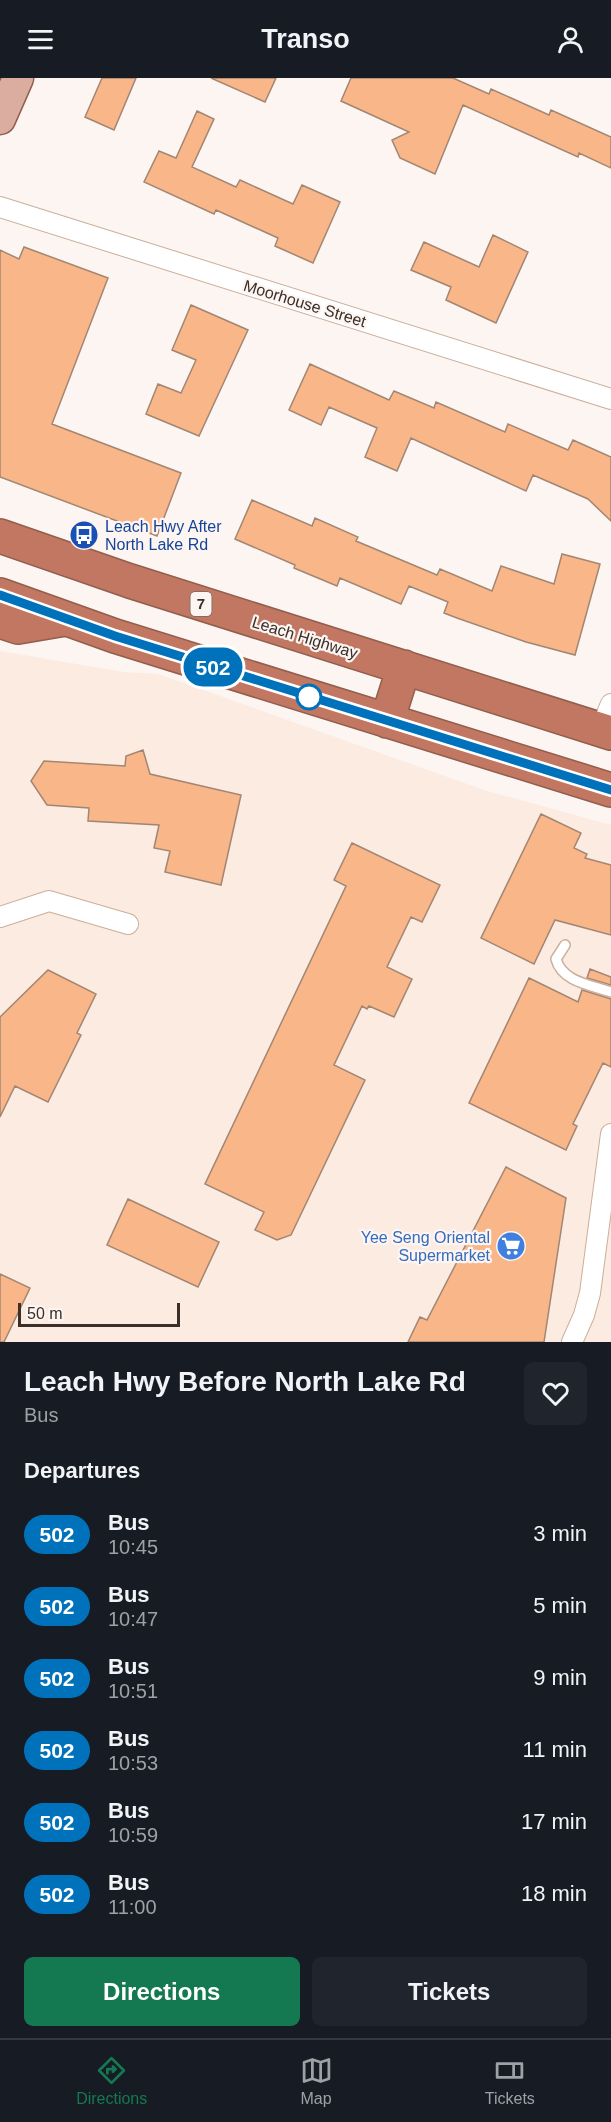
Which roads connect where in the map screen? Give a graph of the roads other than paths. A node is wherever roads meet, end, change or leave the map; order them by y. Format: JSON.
{"nodes":[{"id":1,"x":18,"y":78,"type":"edge"},
{"id":2,"x":0,"y":119,"type":"edge"},
{"id":3,"x":0,"y":207,"type":"edge"},
{"id":4,"x":611,"y":399,"type":"edge"},
{"id":5,"x":0,"y":536,"type":"edge"},
{"id":6,"x":0,"y":595,"type":"edge"},
{"id":7,"x":66,"y":618,"type":"junction"},
{"id":8,"x":0,"y":621,"type":"edge"},
{"id":9,"x":404,"y":667,"type":"junction"},
{"id":10,"x":387,"y":721,"type":"junction"},
{"id":11,"x":607,"y":722,"type":"edge"},
{"id":12,"x":611,"y":790,"type":"edge"},
{"id":13,"x":0,"y":917,"type":"edge"},
{"id":14,"x":128,"y":924,"type":"dead end"},
{"id":15,"x":565,"y":945,"type":"dead end"},
{"id":16,"x":611,"y":992,"type":"edge"},
{"id":17,"x":611,"y":1134,"type":"edge"},
{"id":18,"x":572,"y":1342,"type":"edge"}],
"edges":[{"from":1,"to":2,"type":"main road"},
{"from":3,"to":4,"type":"street","name":"Moorhouse Street"},
{"from":5,"to":9,"type":"highway","name":"Leach Highway","number":"7"},
{"from":6,"to":7,"type":"highway"},
{"from":7,"to":8,"type":"highway"},
{"from":7,"to":10,"type":"highway"},
{"from":9,"to":10,"type":"highway"},
{"from":9,"to":11,"type":"highway","name":"Leach Highway","number":"7"},
{"from":10,"to":12,"type":"highway"},
{"from":13,"to":14,"type":"street"},
{"from":15,"to":16,"type":"lane"},
{"from":17,"to":18,"type":"street"}]}
